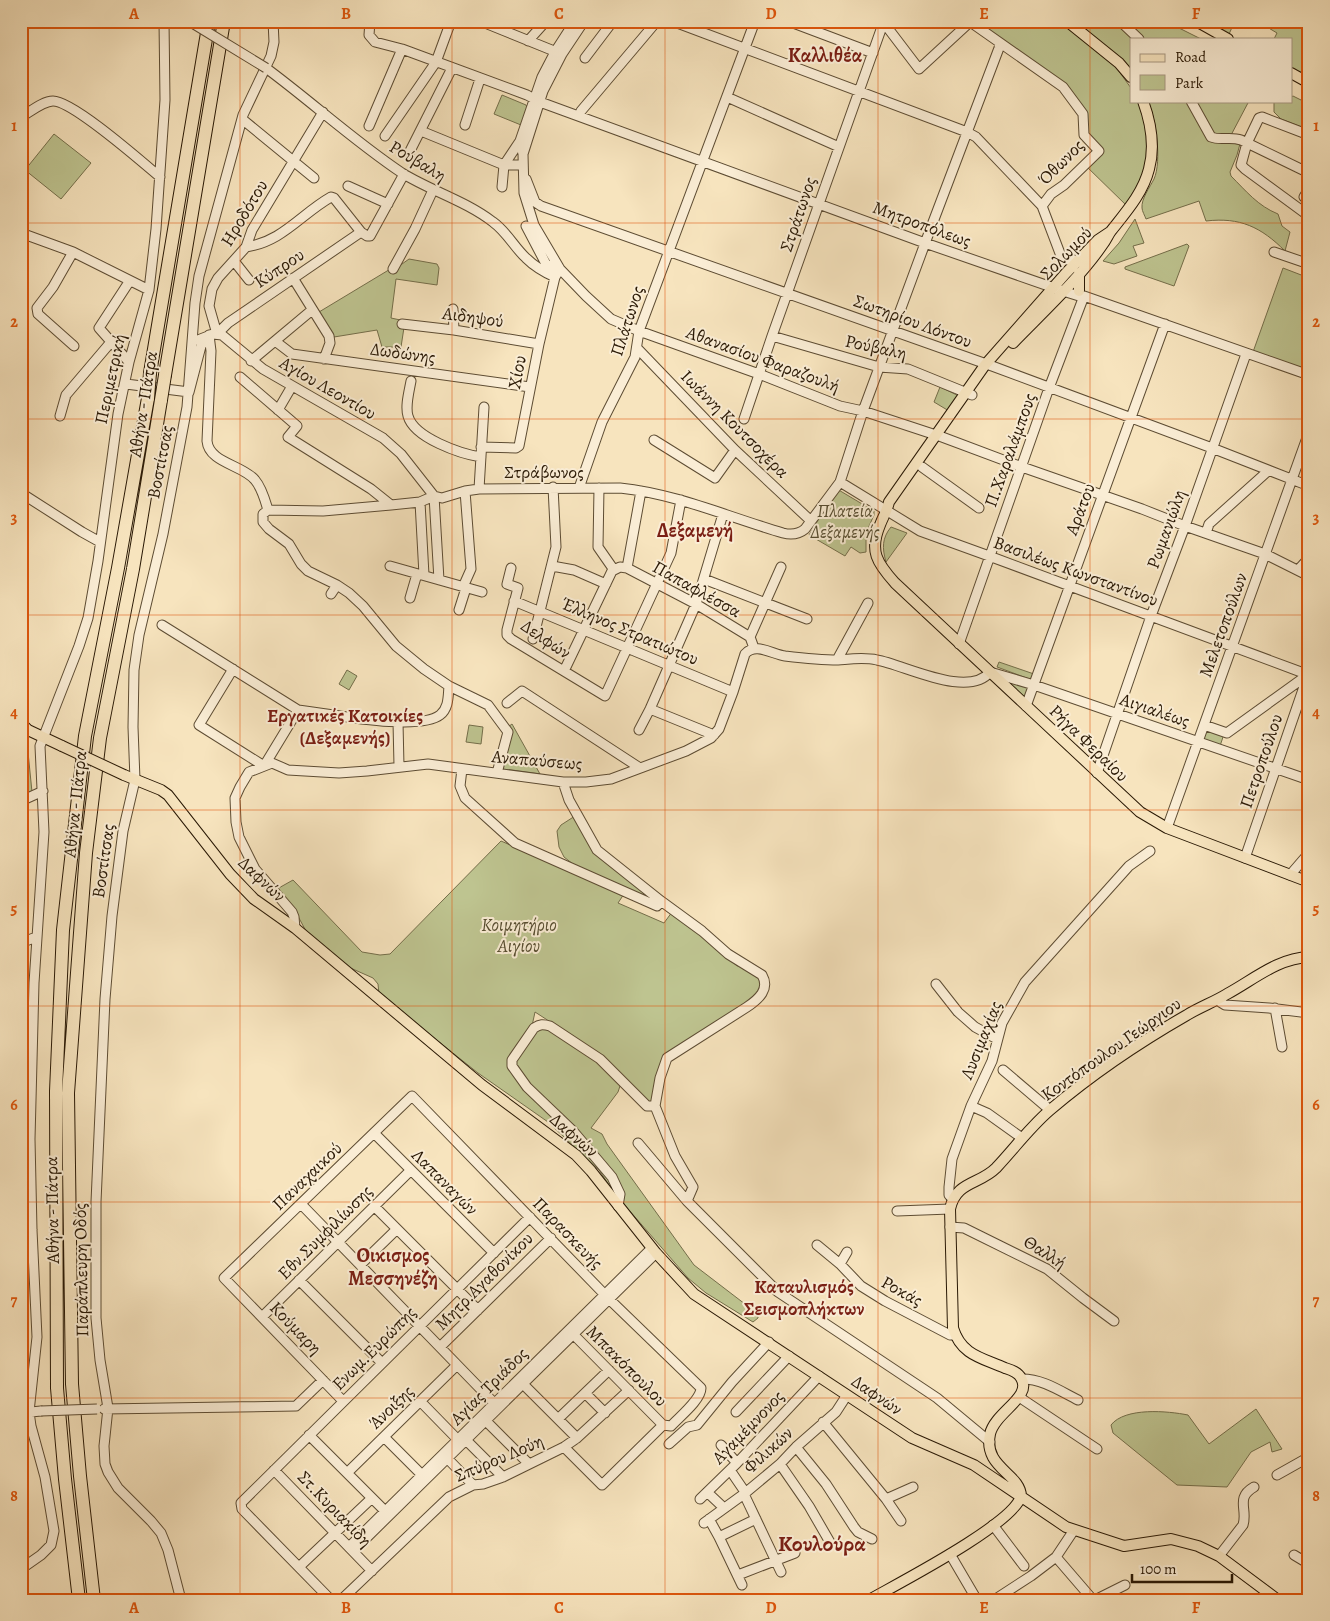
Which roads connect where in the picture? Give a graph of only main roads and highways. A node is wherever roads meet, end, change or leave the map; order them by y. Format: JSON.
{"nodes":[{"id":1,"x":209,"y":21,"type":"edge"},
{"id":2,"x":224,"y":21,"type":"edge"},
{"id":3,"x":1067,"y":21,"type":"edge"},
{"id":4,"x":1196,"y":21,"type":"edge"},
{"id":5,"x":1226,"y":38,"type":"edge"},
{"id":6,"x":1292,"y":75,"type":"edge"},
{"id":7,"x":1130,"y":76,"type":"edge"},
{"id":8,"x":1309,"y":84,"type":"edge"},
{"id":9,"x":1143,"y":102,"type":"edge"},
{"id":10,"x":1110,"y":232,"type":"junction"},
{"id":11,"x":1079,"y":273,"type":"junction"},
{"id":12,"x":1060,"y":287,"type":"junction"},
{"id":13,"x":1082,"y":293,"type":"road end"},
{"id":14,"x":939,"y":436,"type":"junction"},
{"id":15,"x":887,"y":512,"type":"junction"},
{"id":16,"x":884,"y":570,"type":"joint"},
{"id":17,"x":21,"y":723,"type":"edge"},
{"id":18,"x":1309,"y":882,"type":"edge"},
{"id":19,"x":1309,"y":957,"type":"edge"},
{"id":20,"x":1021,"y":1496,"type":"junction"},
{"id":21,"x":75,"y":1571,"type":"junction"},
{"id":22,"x":74,"y":1600,"type":"edge"},
{"id":23,"x":79,"y":1600,"type":"edge"},
{"id":24,"x":96,"y":1600,"type":"edge"},
{"id":25,"x":869,"y":1600,"type":"edge"},
{"id":26,"x":1278,"y":1600,"type":"edge"}],
"edges":[{"from":1,"to":21,"type":"highway","name":"Αθήνα - Πάτρα","bridge":true},
{"from":2,"to":24,"type":"highway","name":"Αθήνα - Πάτρα","bridge":true},
{"from":3,"to":7,"type":"main road"},
{"from":4,"to":5,"type":"main road"},
{"from":6,"to":8,"type":"main road"},
{"from":9,"to":10,"type":"main road"},
{"from":10,"to":11,"type":"main road","name":"Σολωμού"},
{"from":10,"to":12,"type":"main road","name":"Σολωμού"},
{"from":11,"to":12,"type":"main road","name":"Σολωμού"},
{"from":11,"to":13,"type":"main road"},
{"from":12,"to":14,"type":"main road","name":"Σολωμού"},
{"from":14,"to":15,"type":"main road","name":"Σολωμού"},
{"from":14,"to":15,"type":"main road","name":"Σολωμού"},
{"from":15,"to":16,"type":"main road","name":"Σολωμού"},
{"from":16,"to":18,"type":"main road","name":"Ρήγα Φεραίου"},
{"from":17,"to":20,"type":"main road","name":"Δαφνών","bridge":true},
{"from":19,"to":20,"type":"main road","name":"Κοντόπουλου Γεώργιου"},
{"from":20,"to":25,"type":"main road"},
{"from":20,"to":26,"type":"main road","name":"Δαφνών"},
{"from":21,"to":22,"type":"highway"},
{"from":21,"to":23,"type":"highway","name":"Αθήνα - Πάτρα"}]}
